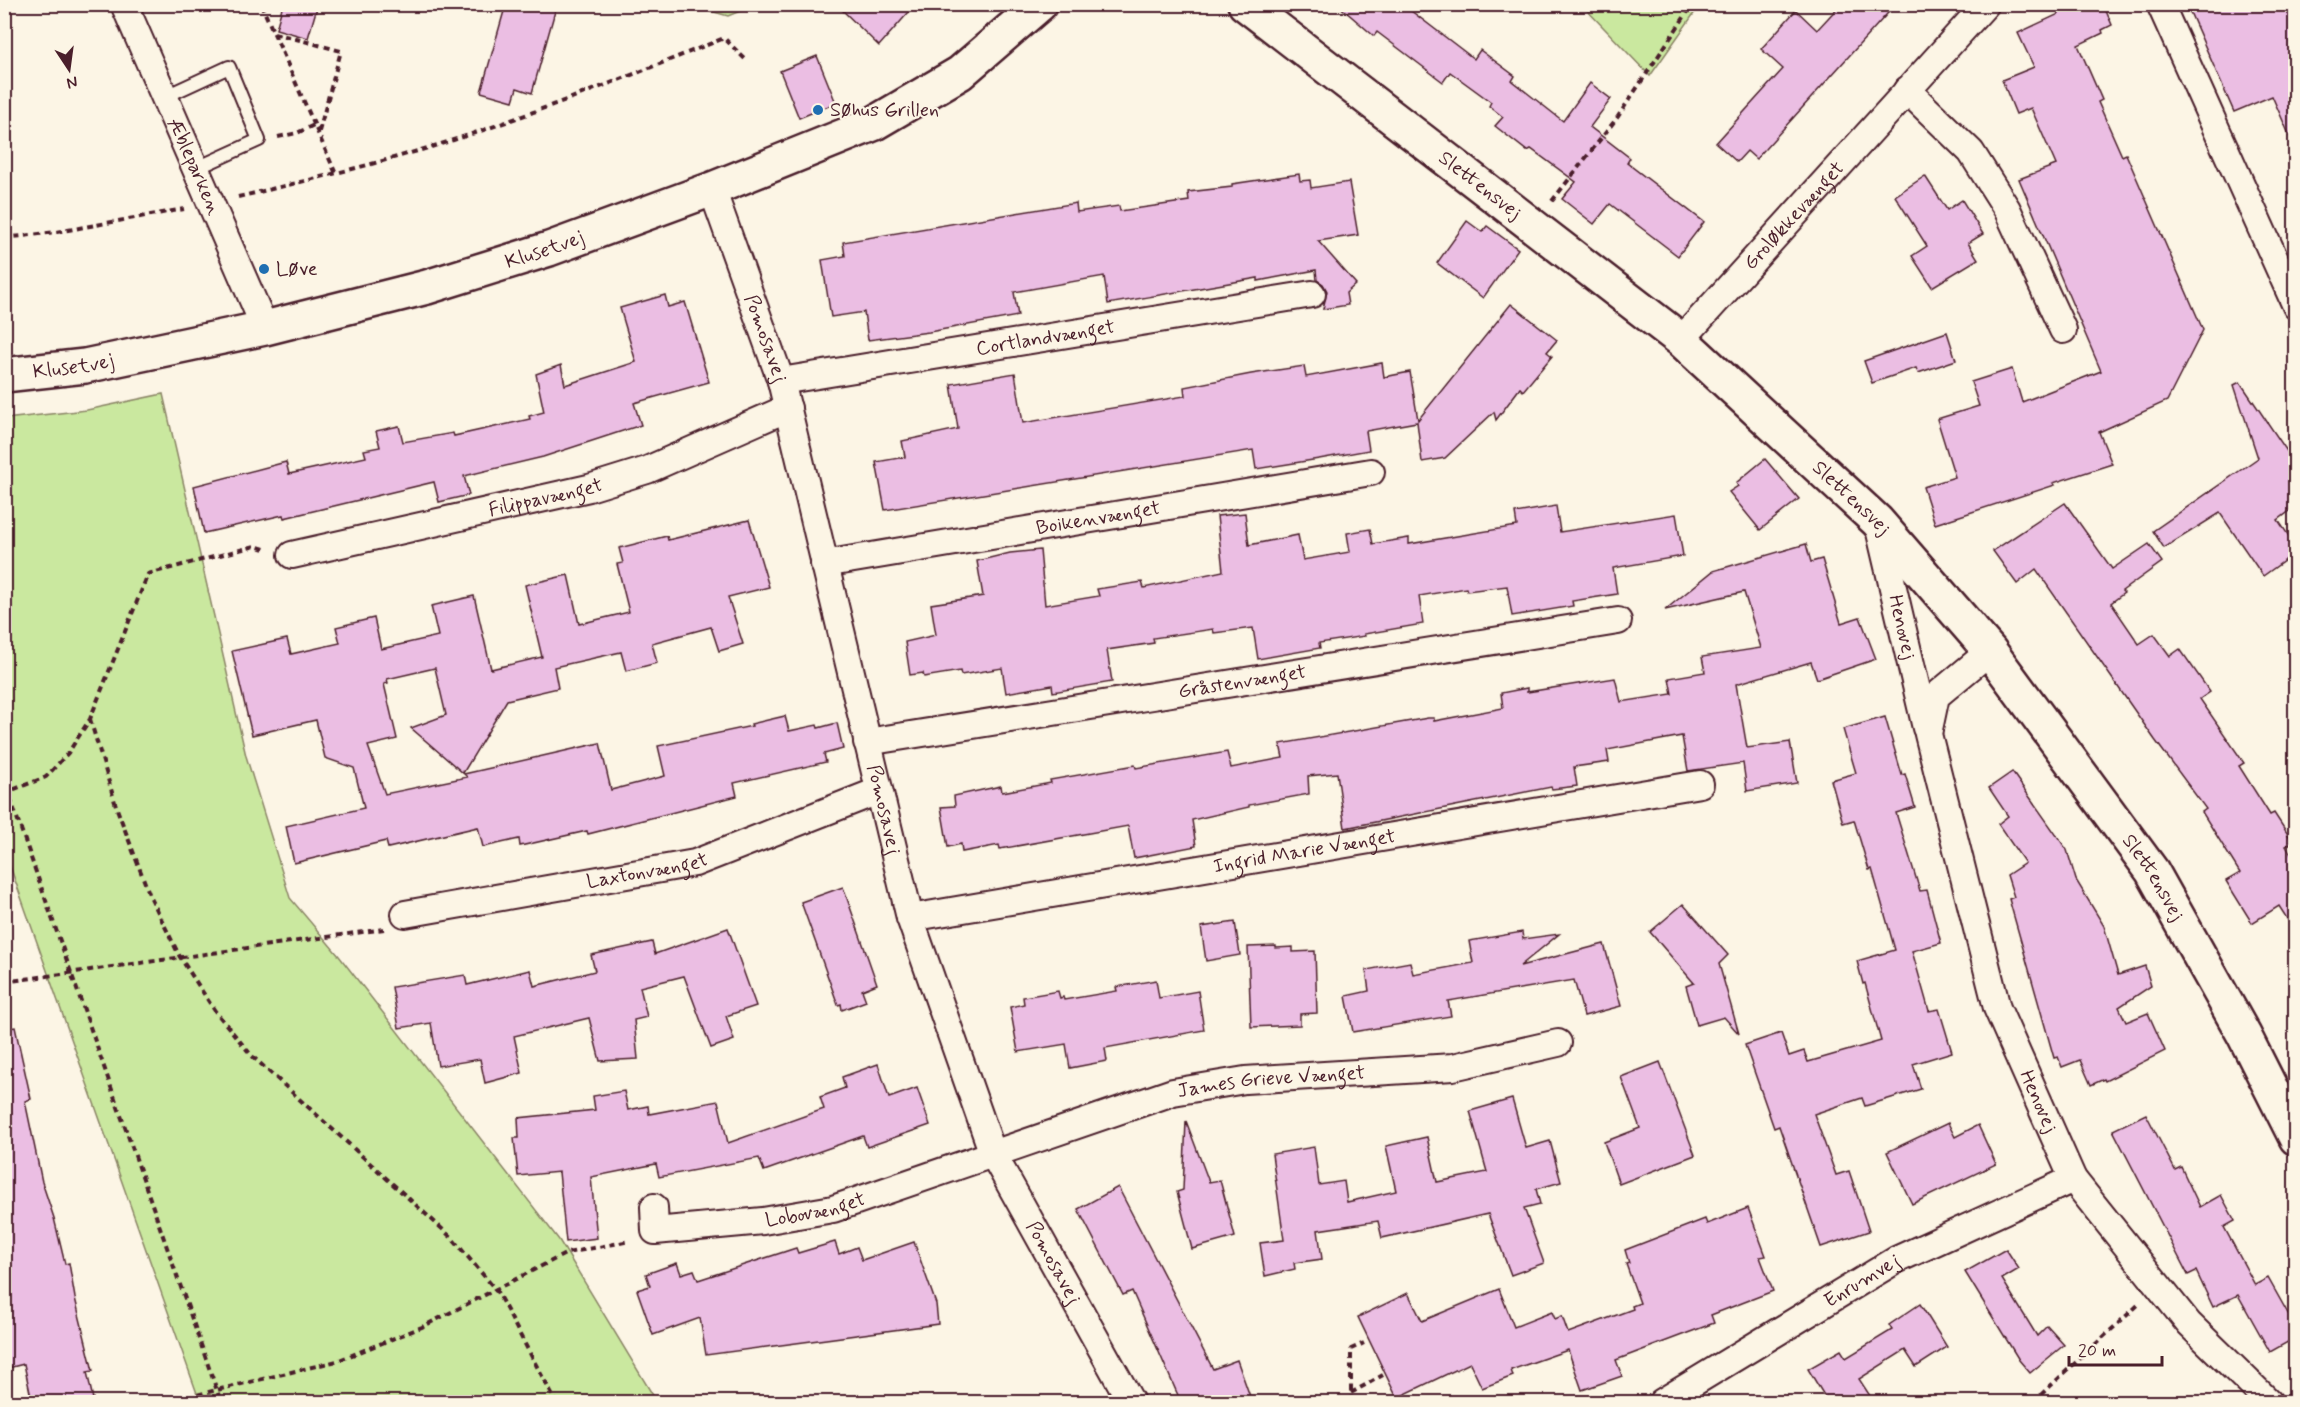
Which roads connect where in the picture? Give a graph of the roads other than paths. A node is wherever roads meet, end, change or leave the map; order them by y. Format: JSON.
{"nodes":[{"id":1,"x":124,"y":4,"type":"edge"},
{"id":2,"x":1040,"y":4,"type":"edge"},
{"id":3,"x":1245,"y":4,"type":"edge"},
{"id":4,"x":1986,"y":4,"type":"edge"},
{"id":5,"x":2160,"y":4,"type":"edge"},
{"id":6,"x":1906,"y":90,"type":"junction"},
{"id":7,"x":164,"y":97,"type":"junction"},
{"id":8,"x":195,"y":169,"type":"junction"},
{"id":9,"x":712,"y":189,"type":"junction"},
{"id":10,"x":1312,"y":294,"type":"dead end"},
{"id":11,"x":2295,"y":306,"type":"edge"},
{"id":12,"x":265,"y":328,"type":"junction"},
{"id":13,"x":2063,"y":330,"type":"dead end"},
{"id":14,"x":1681,"y":340,"type":"junction"},
{"id":15,"x":4,"y":375,"type":"edge"},
{"id":16,"x":781,"y":381,"type":"junction"},
{"id":17,"x":788,"y":408,"type":"junction"},
{"id":18,"x":1371,"y":472,"type":"dead end"},
{"id":19,"x":1877,"y":521,"type":"junction"},
{"id":20,"x":292,"y":555,"type":"road end"},
{"id":21,"x":824,"y":564,"type":"junction"},
{"id":22,"x":1618,"y":621,"type":"dead end"},
{"id":23,"x":1990,"y":651,"type":"junction"},
{"id":24,"x":1928,"y":734,"type":"junction"},
{"id":25,"x":867,"y":742,"type":"junction"},
{"id":26,"x":1700,"y":784,"type":"dead end"},
{"id":27,"x":878,"y":791,"type":"junction"},
{"id":28,"x":405,"y":914,"type":"road end"},
{"id":29,"x":910,"y":918,"type":"junction"},
{"id":30,"x":1558,"y":1043,"type":"dead end"},
{"id":31,"x":2295,"y":1138,"type":"edge"},
{"id":32,"x":993,"y":1154,"type":"junction"},
{"id":33,"x":2073,"y":1179,"type":"junction"},
{"id":34,"x":654,"y":1219,"type":"road end"},
{"id":35,"x":1131,"y":1402,"type":"edge"},
{"id":36,"x":1662,"y":1402,"type":"edge"},
{"id":37,"x":2269,"y":1402,"type":"edge"}],
"edges":[{"from":1,"to":7,"type":"street","name":"Æbleparken"},
{"from":2,"to":9,"type":"street","name":"Klusetvej"},
{"from":3,"to":14,"type":"street","name":"Slettensvej"},
{"from":4,"to":6,"type":"street","name":"Groløkkevænget"},
{"from":5,"to":11,"type":"street"},
{"from":6,"to":13,"type":"street"},
{"from":6,"to":14,"type":"street","name":"Groløkkevænget"},
{"from":7,"to":8,"type":"street","name":"Æbleparken"},
{"from":7,"to":8,"type":"lane"},
{"from":8,"to":12,"type":"street","name":"Æbleparken"},
{"from":9,"to":12,"type":"street","name":"Klusetvej"},
{"from":9,"to":16,"type":"street","name":"Pomosavej"},
{"from":10,"to":16,"type":"street","name":"Cortlandvænget"},
{"from":12,"to":15,"type":"street","name":"Klusetvej"},
{"from":14,"to":19,"type":"street","name":"Slettensvej"},
{"from":16,"to":17,"type":"street","name":"Pomosavej"},
{"from":17,"to":20,"type":"street","name":"Filippavænget"},
{"from":17,"to":21,"type":"street","name":"Pomosavej"},
{"from":18,"to":21,"type":"street","name":"Boikenvænget"},
{"from":19,"to":23,"type":"street","name":"Slettensvej"},
{"from":19,"to":24,"type":"street","name":"Henovej"},
{"from":21,"to":25,"type":"street","name":"Pomosavej"},
{"from":22,"to":25,"type":"street","name":"Gråstenvænget"},
{"from":23,"to":24,"type":"street","name":"Henovej"},
{"from":23,"to":31,"type":"street","name":"Slettensvej"},
{"from":24,"to":33,"type":"street","name":"Henovej"},
{"from":25,"to":27,"type":"street","name":"Pomosavej"},
{"from":26,"to":29,"type":"street","name":"Ingrid Marie Vænget"},
{"from":27,"to":28,"type":"street","name":"Laxtonvænget"},
{"from":27,"to":29,"type":"street","name":"Pomosavej"},
{"from":29,"to":32,"type":"street","name":"Pomosavej"},
{"from":30,"to":32,"type":"street","name":"James Grieve Vænget"},
{"from":32,"to":34,"type":"street","name":"Lobovænget"},
{"from":32,"to":35,"type":"street","name":"Pomosavej"},
{"from":33,"to":36,"type":"street","name":"Enrumvej"},
{"from":33,"to":37,"type":"street","name":"Henovej"}]}
